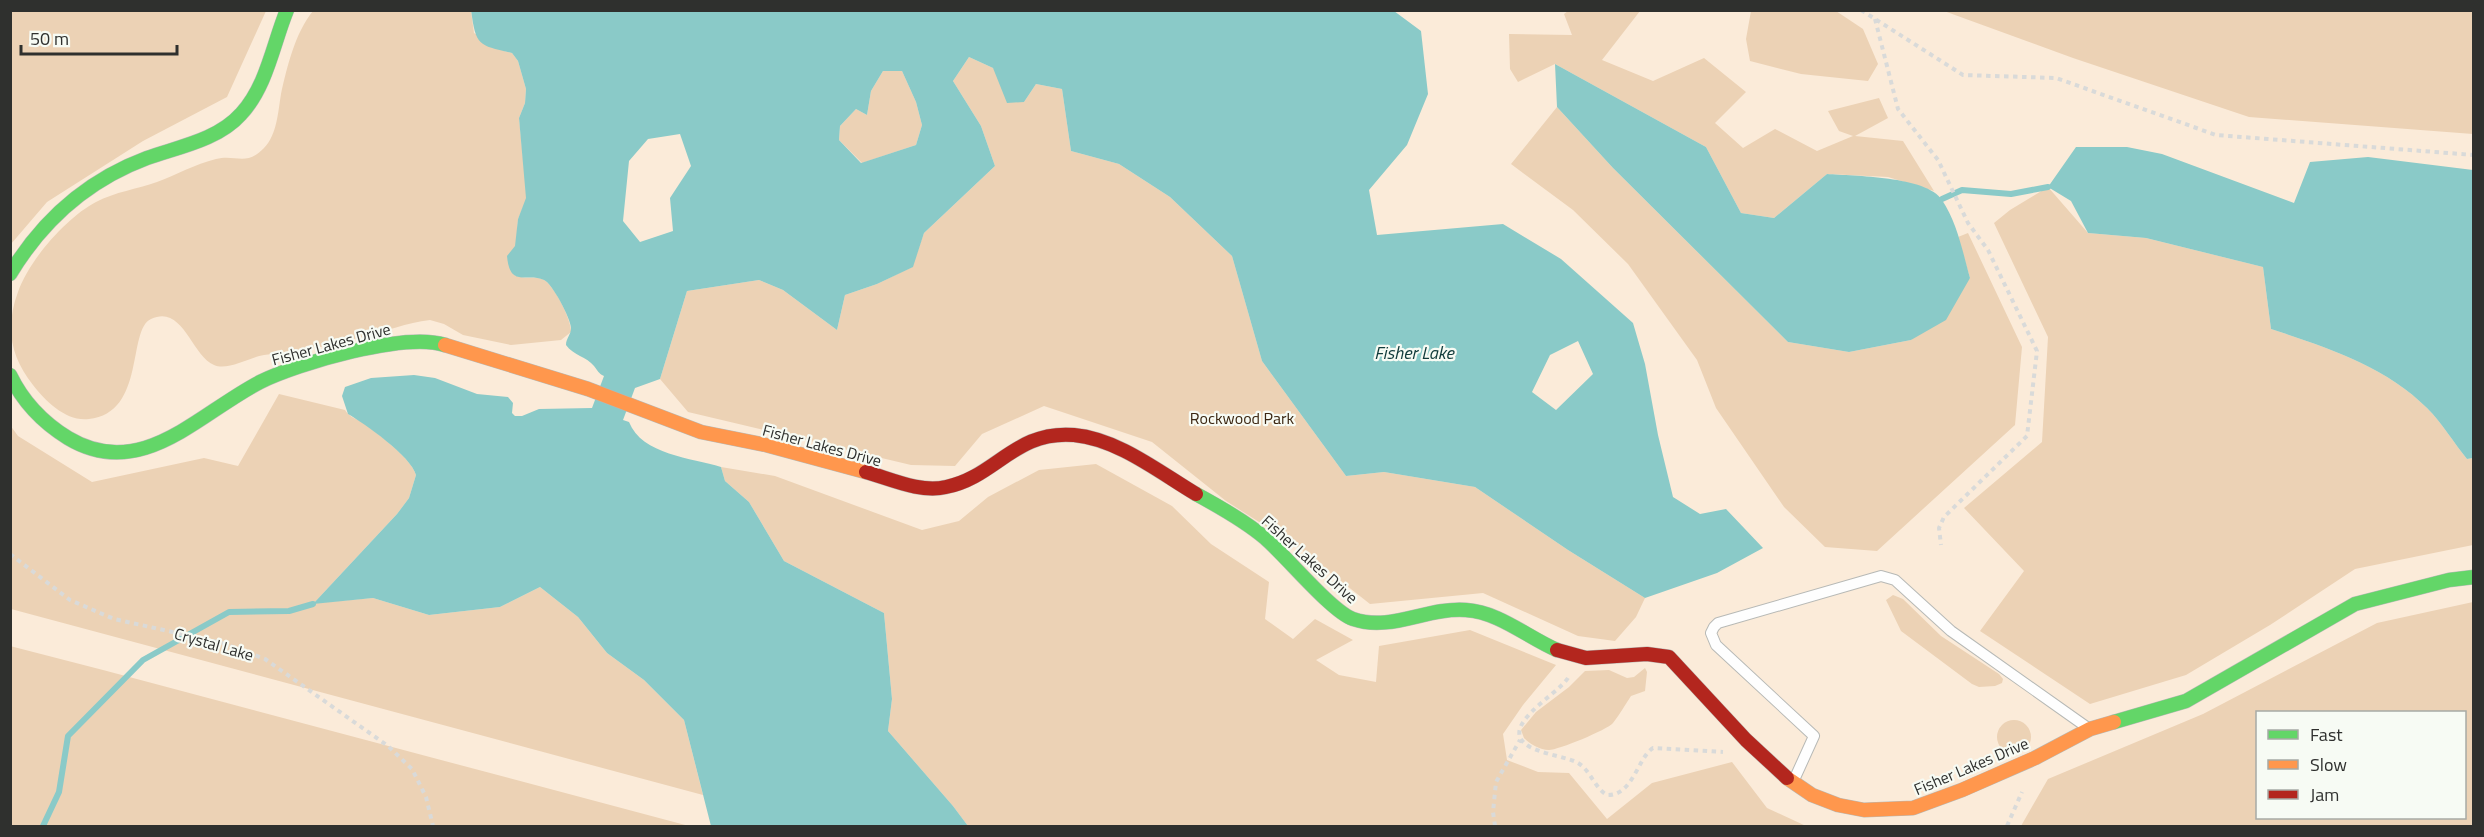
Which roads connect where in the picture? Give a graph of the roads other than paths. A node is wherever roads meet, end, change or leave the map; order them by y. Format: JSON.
{"nodes":[{"id":1,"x":287,"y":10,"type":"edge"},
{"id":2,"x":10,"y":274,"type":"edge"},
{"id":3,"x":10,"y":375,"type":"edge"},
{"id":4,"x":2474,"y":577,"type":"edge"},
{"id":5,"x":2090,"y":729,"type":"junction"},
{"id":6,"x":1792,"y":783,"type":"junction"}],
"edges":[{"from":1,"to":2,"type":"street"},
{"from":3,"to":6,"type":"street","name":"Fisher Lakes Drive"},
{"from":4,"to":5,"type":"street","name":"Fisher Lakes Drive"},
{"from":5,"to":6,"type":"street","name":"Fisher Lakes Drive"},
{"from":5,"to":6,"type":"lane"}]}
